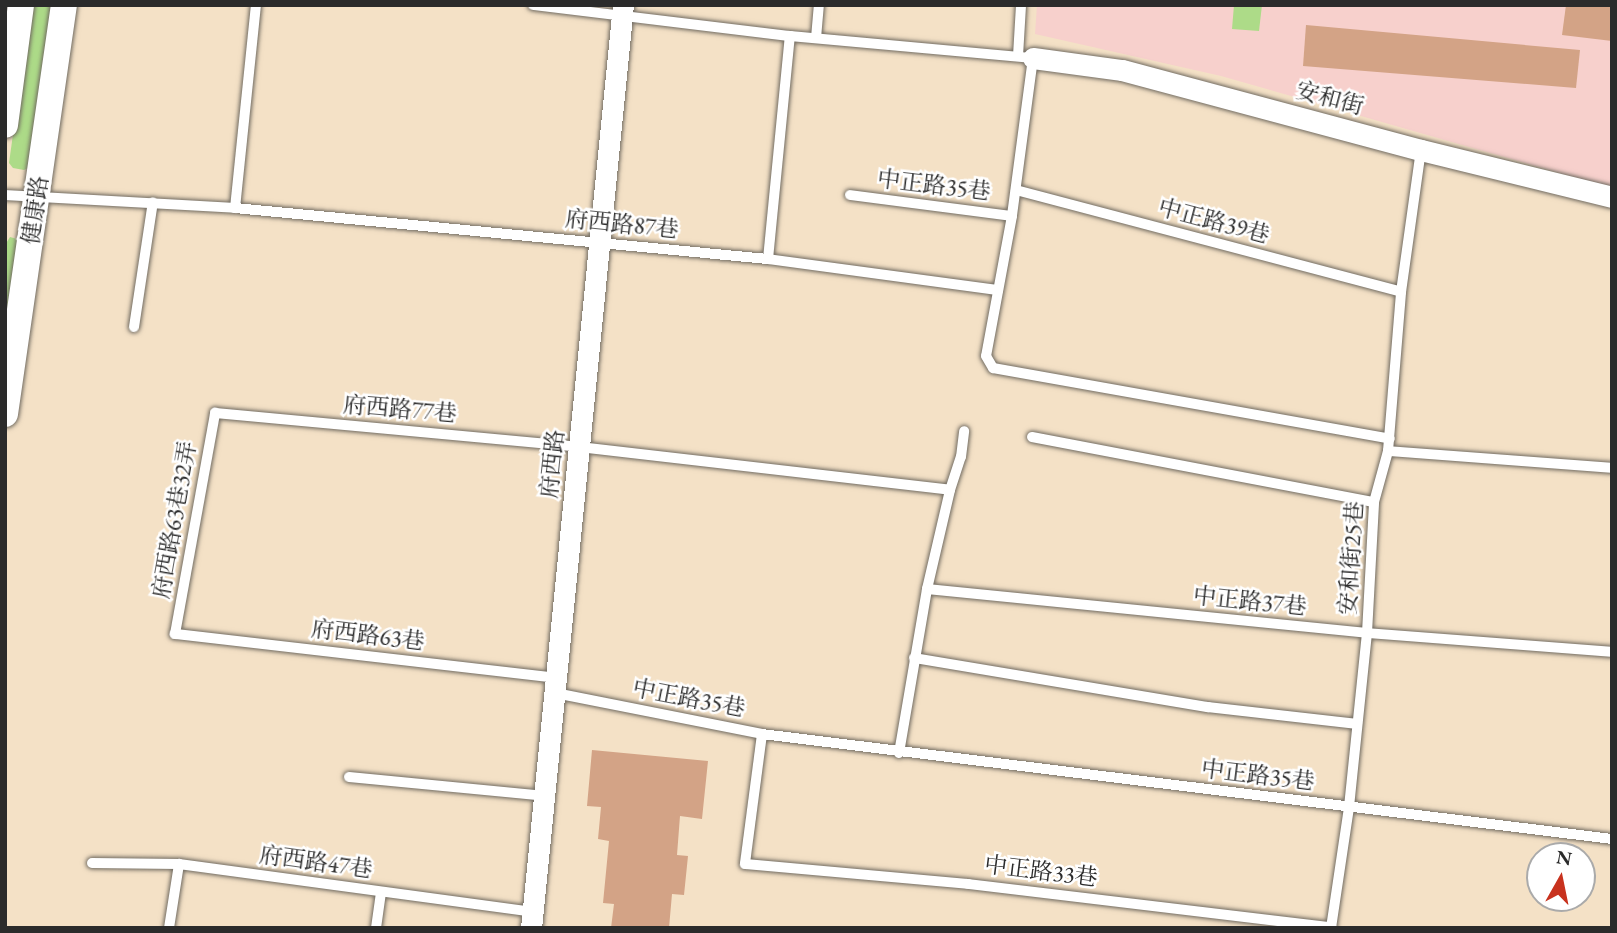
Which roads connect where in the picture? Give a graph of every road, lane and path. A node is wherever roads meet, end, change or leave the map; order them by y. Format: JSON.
{"nodes":[{"id":1,"x":21,"y":5,"type":"edge"},
{"id":2,"x":64,"y":5,"type":"edge"},
{"id":3,"x":256,"y":5,"type":"edge"},
{"id":4,"x":533,"y":5,"type":"edge"},
{"id":5,"x":818,"y":5,"type":"edge"},
{"id":6,"x":1021,"y":5,"type":"edge"},
{"id":7,"x":623,"y":11,"type":"edge"},
{"id":8,"x":790,"y":36,"type":"junction"},
{"id":9,"x":817,"y":38,"type":"junction"},
{"id":10,"x":1026,"y":57,"type":"junction"},
{"id":11,"x":5,"y":125,"type":"edge"},
{"id":12,"x":1421,"y":150,"type":"junction"},
{"id":13,"x":1016,"y":190,"type":"junction"},
{"id":14,"x":5,"y":195,"type":"edge"},
{"id":15,"x":850,"y":195,"type":"dead end"},
{"id":16,"x":37,"y":197,"type":"junction"},
{"id":17,"x":1612,"y":197,"type":"edge"},
{"id":18,"x":153,"y":202,"type":"junction"},
{"id":19,"x":235,"y":208,"type":"junction"},
{"id":20,"x":1012,"y":216,"type":"junction"},
{"id":21,"x":599,"y":243,"type":"junction"},
{"id":22,"x":768,"y":259,"type":"junction"},
{"id":23,"x":998,"y":290,"type":"junction"},
{"id":24,"x":1401,"y":292,"type":"junction"},
{"id":25,"x":134,"y":327,"type":"dead end"},
{"id":26,"x":215,"y":413,"type":"joint"},
{"id":27,"x":5,"y":414,"type":"edge"},
{"id":28,"x":964,"y":431,"type":"dead end"},
{"id":29,"x":1032,"y":437,"type":"dead end"},
{"id":30,"x":1390,"y":439,"type":"junction"},
{"id":31,"x":580,"y":447,"type":"junction"},
{"id":32,"x":1388,"y":451,"type":"junction"},
{"id":33,"x":1612,"y":468,"type":"edge"},
{"id":34,"x":950,"y":490,"type":"junction"},
{"id":35,"x":1374,"y":502,"type":"junction"},
{"id":36,"x":927,"y":589,"type":"junction"},
{"id":37,"x":1367,"y":633,"type":"junction"},
{"id":38,"x":175,"y":634,"type":"joint"},
{"id":39,"x":1612,"y":652,"type":"edge"},
{"id":40,"x":914,"y":658,"type":"junction"},
{"id":41,"x":556,"y":685,"type":"junction"},
{"id":42,"x":1357,"y":724,"type":"junction"},
{"id":43,"x":762,"y":734,"type":"junction"},
{"id":44,"x":899,"y":753,"type":"junction"},
{"id":45,"x":349,"y":777,"type":"dead end"},
{"id":46,"x":545,"y":796,"type":"junction"},
{"id":47,"x":1349,"y":807,"type":"junction"},
{"id":48,"x":1612,"y":839,"type":"edge"},
{"id":49,"x":92,"y":863,"type":"dead end"},
{"id":50,"x":180,"y":864,"type":"junction"},
{"id":51,"x":381,"y":892,"type":"junction"},
{"id":52,"x":532,"y":920,"type":"edge"},
{"id":53,"x":169,"y":928,"type":"edge"},
{"id":54,"x":376,"y":928,"type":"edge"},
{"id":55,"x":1331,"y":928,"type":"edge"}],
"edges":[{"from":1,"to":11,"type":"street"},
{"from":2,"to":16,"type":"street","name":"健康路"},
{"from":3,"to":19,"type":"lane"},
{"from":4,"to":7,"type":"lane"},
{"from":5,"to":9,"type":"lane"},
{"from":6,"to":10,"type":"lane"},
{"from":7,"to":8,"type":"lane"},
{"from":7,"to":21,"type":"street","name":"府西路"},
{"from":8,"to":9,"type":"lane"},
{"from":8,"to":22,"type":"lane"},
{"from":9,"to":10,"type":"lane"},
{"from":10,"to":12,"type":"street","name":"安和街"},
{"from":10,"to":13,"type":"lane"},
{"from":12,"to":17,"type":"street","name":"安和街"},
{"from":12,"to":24,"type":"lane","name":"安和街25巷"},
{"from":13,"to":20,"type":"lane"},
{"from":13,"to":24,"type":"lane","name":"中正路39巷"},
{"from":14,"to":16,"type":"lane","name":"府西路87巷"},
{"from":15,"to":20,"type":"lane","name":"中正路35巷"},
{"from":16,"to":18,"type":"lane","name":"府西路87巷"},
{"from":16,"to":27,"type":"street","name":"健康路"},
{"from":18,"to":19,"type":"lane","name":"府西路87巷"},
{"from":18,"to":25,"type":"lane"},
{"from":19,"to":21,"type":"lane","name":"府西路87巷"},
{"from":20,"to":23,"type":"lane"},
{"from":21,"to":22,"type":"lane","name":"府西路87巷"},
{"from":21,"to":31,"type":"street","name":"府西路"},
{"from":22,"to":23,"type":"lane","name":"府西路87巷"},
{"from":23,"to":30,"type":"lane"},
{"from":24,"to":30,"type":"lane","name":"安和街25巷"},
{"from":26,"to":31,"type":"lane","name":"府西路77巷"},
{"from":26,"to":38,"type":"lane","name":"府西路63巷32弄"},
{"from":28,"to":34,"type":"lane"},
{"from":29,"to":35,"type":"lane"},
{"from":30,"to":32,"type":"lane","name":"安和街25巷"},
{"from":31,"to":34,"type":"lane","name":"府西路77巷"},
{"from":31,"to":41,"type":"street","name":"府西路"},
{"from":32,"to":33,"type":"lane"},
{"from":32,"to":35,"type":"lane","name":"安和街25巷"},
{"from":34,"to":36,"type":"lane"},
{"from":35,"to":37,"type":"lane","name":"安和街25巷"},
{"from":36,"to":37,"type":"lane","name":"中正路37巷"},
{"from":36,"to":40,"type":"lane"},
{"from":37,"to":39,"type":"lane","name":"中正路37巷"},
{"from":37,"to":42,"type":"lane","name":"安和街25巷"},
{"from":38,"to":41,"type":"lane","name":"府西路63巷"},
{"from":40,"to":42,"type":"lane"},
{"from":40,"to":44,"type":"lane"},
{"from":41,"to":43,"type":"lane","name":"中正路35巷"},
{"from":41,"to":46,"type":"street","name":"府西路"},
{"from":42,"to":47,"type":"lane","name":"安和街25巷"},
{"from":43,"to":44,"type":"lane","name":"中正路35巷"},
{"from":43,"to":55,"type":"lane","name":"中正路33巷"},
{"from":44,"to":47,"type":"lane","name":"中正路35巷"},
{"from":45,"to":46,"type":"lane"},
{"from":46,"to":52,"type":"street","name":"府西路"},
{"from":47,"to":48,"type":"lane","name":"中正路35巷"},
{"from":47,"to":55,"type":"lane","name":"安和街25巷"},
{"from":49,"to":50,"type":"lane","name":"府西路47巷"},
{"from":50,"to":51,"type":"lane","name":"府西路47巷"},
{"from":50,"to":53,"type":"lane"},
{"from":51,"to":52,"type":"lane","name":"府西路47巷"},
{"from":51,"to":54,"type":"lane"}]}
